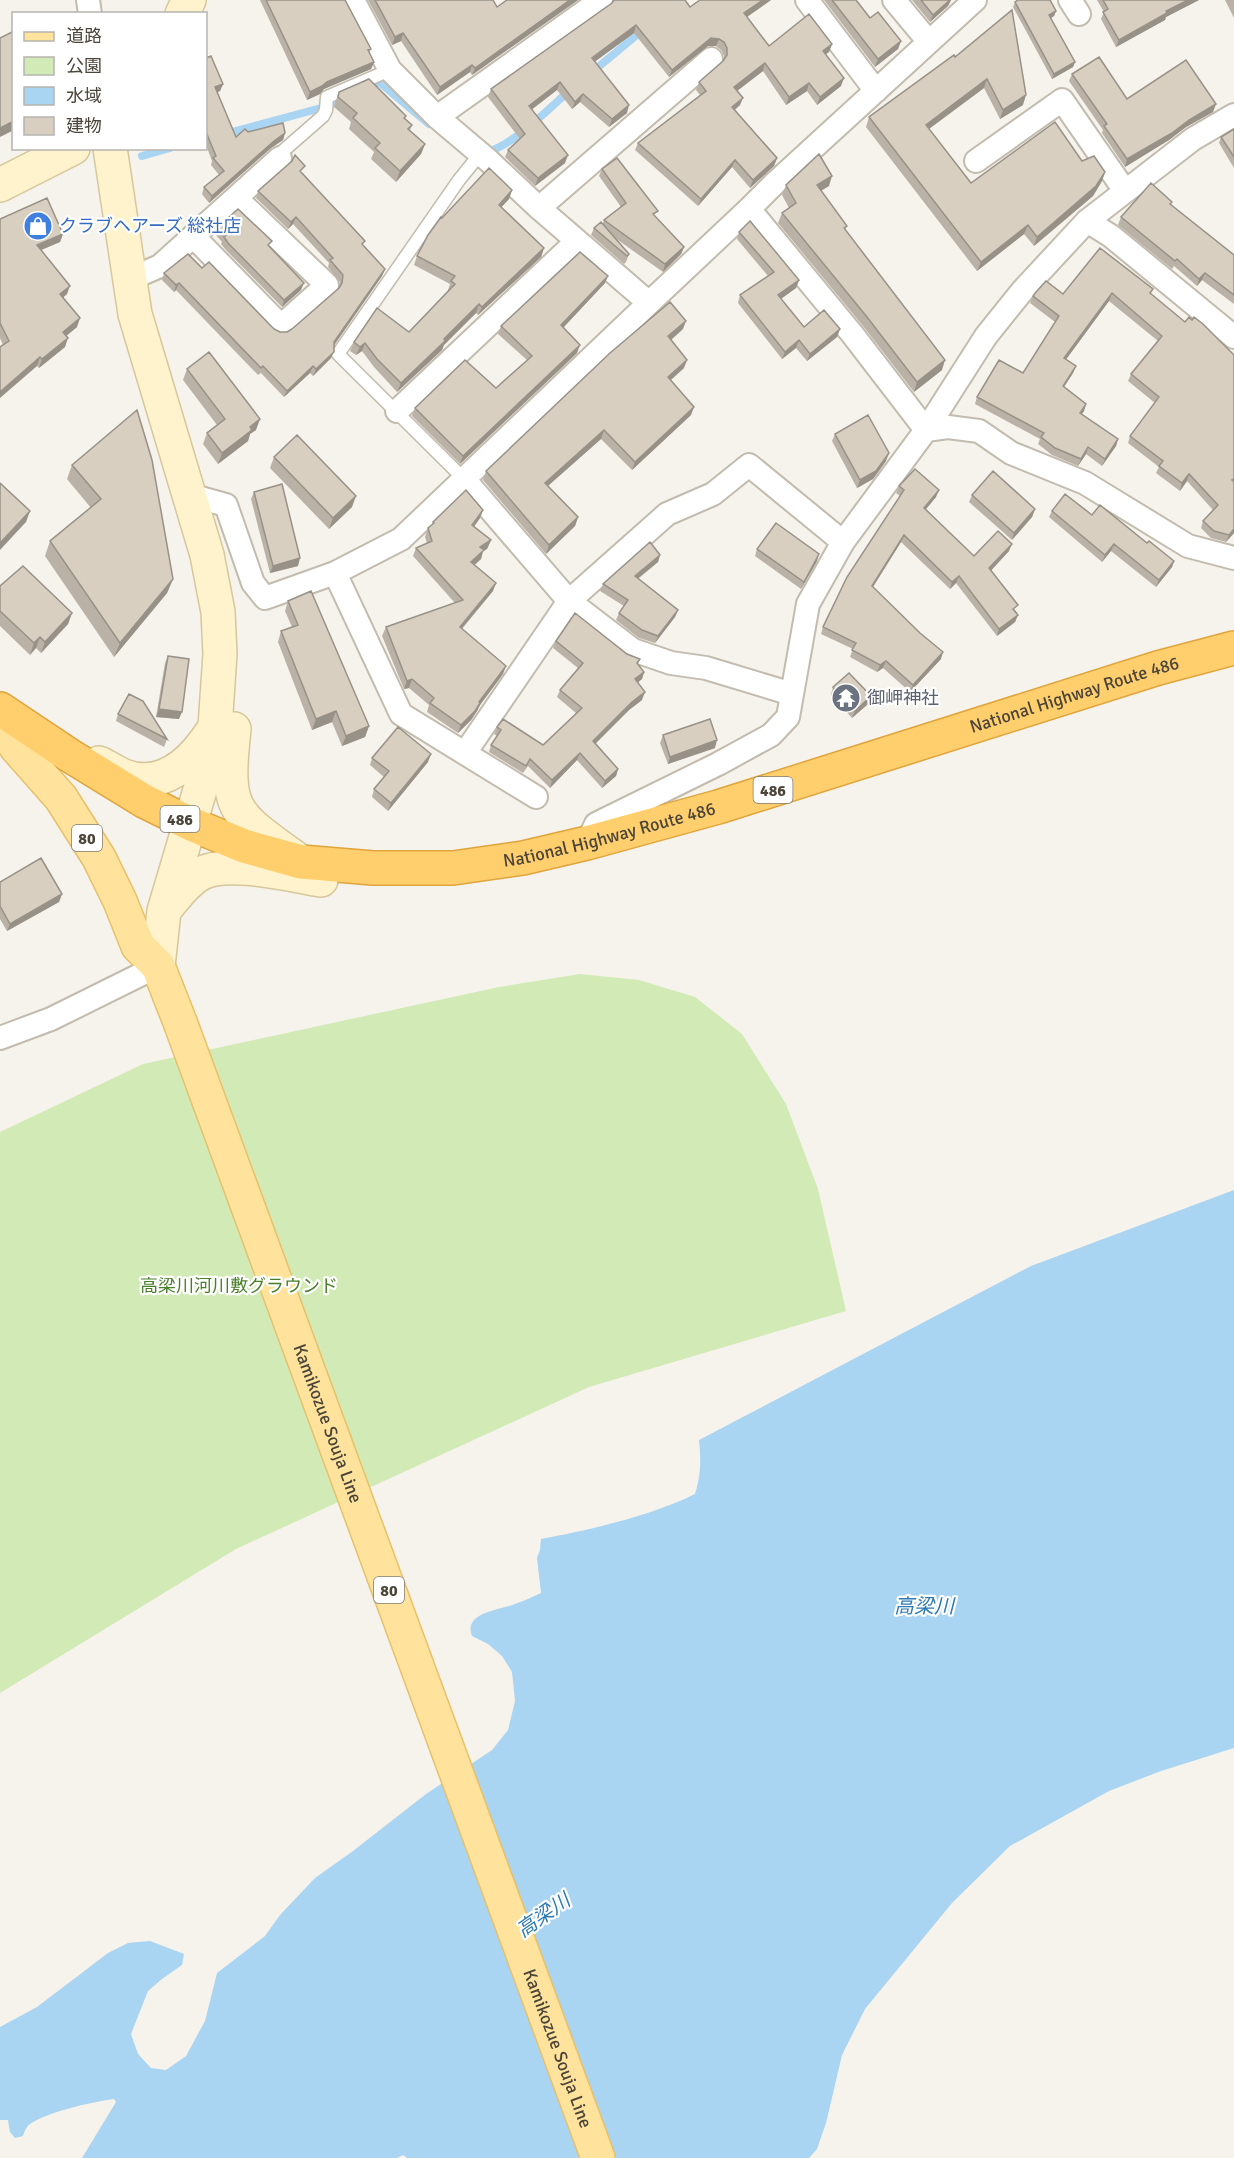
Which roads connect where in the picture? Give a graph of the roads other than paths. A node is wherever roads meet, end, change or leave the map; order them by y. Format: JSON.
{"nodes":[{"id":1,"x":353,"y":0,"type":"edge"},
{"id":2,"x":601,"y":0,"type":"edge"},
{"id":3,"x":807,"y":0,"type":"edge"},
{"id":4,"x":894,"y":0,"type":"edge"},
{"id":5,"x":975,"y":0,"type":"edge"},
{"id":6,"x":929,"y":42,"type":"junction"},
{"id":7,"x":711,"y":59,"type":"dead end"},
{"id":8,"x":390,"y":70,"type":"junction"},
{"id":9,"x":876,"y":91,"type":"junction"},
{"id":10,"x":1234,"y":115,"type":"edge"},
{"id":11,"x":436,"y":117,"type":"junction"},
{"id":12,"x":69,"y":150,"type":"edge"},
{"id":13,"x":110,"y":150,"type":"edge"},
{"id":14,"x":480,"y":157,"type":"junction"},
{"id":15,"x":280,"y":158,"type":"joint"},
{"id":16,"x":976,"y":161,"type":"dead end"},
{"id":17,"x":0,"y":185,"type":"edge"},
{"id":18,"x":1125,"y":191,"type":"junction"},
{"id":19,"x":236,"y":198,"type":"junction"},
{"id":20,"x":539,"y":208,"type":"junction"},
{"id":21,"x":749,"y":209,"type":"junction"},
{"id":22,"x":1087,"y":220,"type":"junction"},
{"id":23,"x":193,"y":236,"type":"junction"},
{"id":24,"x":577,"y":241,"type":"junction"},
{"id":25,"x":130,"y":279,"type":"junction"},
{"id":26,"x":649,"y":303,"type":"junction"},
{"id":27,"x":1234,"y":338,"type":"edge"},
{"id":28,"x":397,"y":411,"type":"junction"},
{"id":29,"x":926,"y":430,"type":"junction"},
{"id":30,"x":464,"y":479,"type":"junction"},
{"id":31,"x":190,"y":495,"type":"junction"},
{"id":32,"x":843,"y":542,"type":"junction"},
{"id":33,"x":1234,"y":558,"type":"edge"},
{"id":34,"x":335,"y":573,"type":"junction"},
{"id":35,"x":569,"y":601,"type":"junction"},
{"id":36,"x":1234,"y":648,"type":"edge"},
{"id":37,"x":220,"y":654,"type":"junction"},
{"id":38,"x":792,"y":694,"type":"junction"},
{"id":39,"x":0,"y":709,"type":"edge"},
{"id":40,"x":0,"y":720,"type":"edge"},
{"id":41,"x":215,"y":727,"type":"junction"},
{"id":42,"x":465,"y":753,"type":"junction"},
{"id":43,"x":69,"y":755,"type":"junction"},
{"id":44,"x":536,"y":797,"type":"dead end"},
{"id":45,"x":191,"y":825,"type":"junction"},
{"id":46,"x":588,"y":843,"type":"junction"},
{"id":47,"x":301,"y":862,"type":"junction"},
{"id":48,"x":358,"y":867,"type":"junction"},
{"id":49,"x":164,"y":911,"type":"junction"},
{"id":50,"x":158,"y":966,"type":"junction"},
{"id":51,"x":0,"y":1038,"type":"edge"},
{"id":52,"x":598,"y":2158,"type":"edge"}],
"edges":[{"from":1,"to":8,"type":"street"},
{"from":2,"to":11,"type":"street"},
{"from":3,"to":9,"type":"street"},
{"from":4,"to":6,"type":"street"},
{"from":5,"to":6,"type":"street"},
{"from":6,"to":9,"type":"street"},
{"from":7,"to":20,"type":"street"},
{"from":8,"to":11,"type":"street"},
{"from":8,"to":15,"type":"lane"},
{"from":9,"to":21,"type":"street"},
{"from":10,"to":18,"type":"street"},
{"from":11,"to":14,"type":"street"},
{"from":12,"to":17,"type":"street"},
{"from":13,"to":25,"type":"street"},
{"from":14,"to":20,"type":"street"},
{"from":14,"to":28,"type":"lane"},
{"from":15,"to":19,"type":"street"},
{"from":16,"to":18,"type":"street"},
{"from":18,"to":22,"type":"street"},
{"from":19,"to":23,"type":"street"},
{"from":19,"to":23,"type":"street"},
{"from":20,"to":24,"type":"street"},
{"from":21,"to":26,"type":"street"},
{"from":21,"to":29,"type":"street"},
{"from":22,"to":27,"type":"street"},
{"from":22,"to":29,"type":"street"},
{"from":23,"to":25,"type":"street"},
{"from":24,"to":26,"type":"street"},
{"from":24,"to":28,"type":"street"},
{"from":25,"to":31,"type":"street"},
{"from":26,"to":30,"type":"street"},
{"from":28,"to":30,"type":"lane"},
{"from":29,"to":32,"type":"street"},
{"from":29,"to":33,"type":"street"},
{"from":30,"to":34,"type":"street"},
{"from":30,"to":35,"type":"street"},
{"from":31,"to":34,"type":"street"},
{"from":31,"to":37,"type":"street"},
{"from":32,"to":35,"type":"street"},
{"from":32,"to":38,"type":"street"},
{"from":34,"to":42,"type":"street"},
{"from":35,"to":38,"type":"street"},
{"from":35,"to":42,"type":"street"},
{"from":36,"to":46,"type":"highway","name":"National Highway Route 486","number":"486"},
{"from":37,"to":41,"type":"street"},
{"from":37,"to":47,"type":"street"},
{"from":38,"to":46,"type":"street"},
{"from":39,"to":43,"type":"highway","name":"National Highway Route 486","number":"486"},
{"from":40,"to":50,"type":"main road","name":"Kamikozue Souja Line","number":"80"},
{"from":41,"to":43,"type":"street"},
{"from":41,"to":45,"type":"street"},
{"from":42,"to":44,"type":"street"},
{"from":43,"to":45,"type":"highway","name":"National Highway Route 486","number":"486"},
{"from":45,"to":47,"type":"highway","name":"National Highway Route 486","number":"486"},
{"from":45,"to":49,"type":"street"},
{"from":46,"to":48,"type":"highway","name":"National Highway Route 486","number":"486"},
{"from":47,"to":48,"type":"highway","name":"National Highway Route 486","number":"486"},
{"from":48,"to":49,"type":"street"},
{"from":49,"to":50,"type":"street"},
{"from":50,"to":51,"type":"street"},
{"from":50,"to":52,"type":"main road","name":"Kamikozue Souja Line","number":"80"}]}
